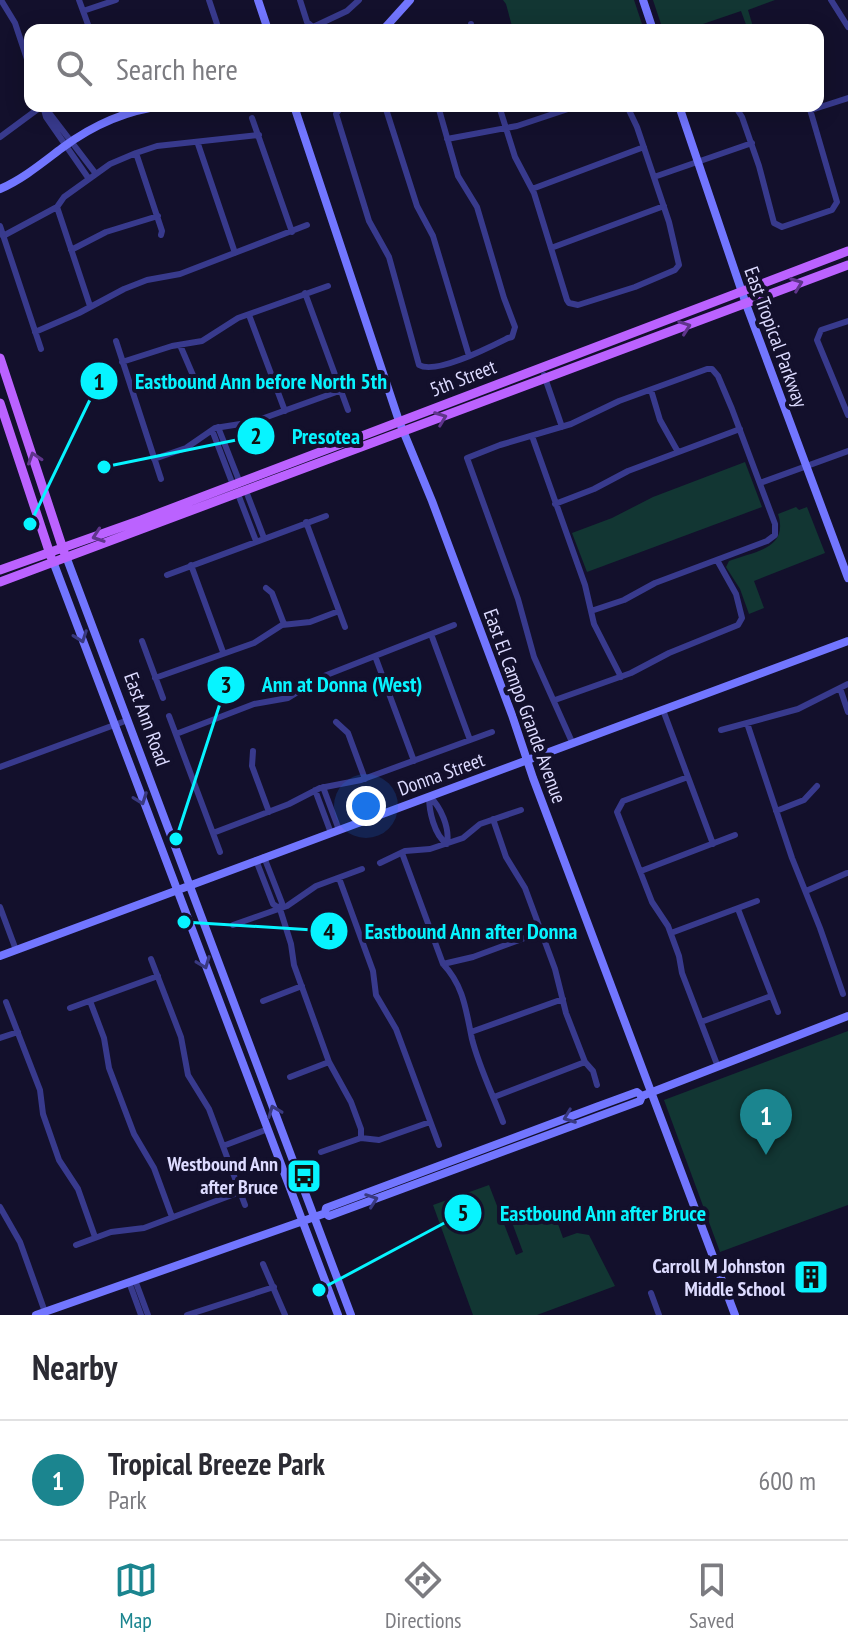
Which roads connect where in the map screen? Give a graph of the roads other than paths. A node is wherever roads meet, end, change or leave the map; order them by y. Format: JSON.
{"nodes":[{"id":1,"x":1,"y":0,"type":"edge"},
{"id":2,"x":79,"y":0,"type":"edge"},
{"id":3,"x":116,"y":0,"type":"edge"},
{"id":4,"x":209,"y":0,"type":"edge"},
{"id":5,"x":258,"y":0,"type":"edge"},
{"id":6,"x":300,"y":0,"type":"edge"},
{"id":7,"x":359,"y":0,"type":"edge"},
{"id":8,"x":410,"y":0,"type":"edge"},
{"id":9,"x":643,"y":0,"type":"edge"},
{"id":10,"x":831,"y":0,"type":"edge"},
{"id":11,"x":83,"y":11,"type":"junction"},
{"id":12,"x":88,"y":24,"type":"edge"},
{"id":13,"x":217,"y":24,"type":"edge"},
{"id":14,"x":266,"y":24,"type":"edge"},
{"id":15,"x":309,"y":24,"type":"edge"},
{"id":16,"x":319,"y":24,"type":"edge"},
{"id":17,"x":388,"y":24,"type":"edge"},
{"id":18,"x":651,"y":24,"type":"edge"},
{"id":19,"x":848,"y":27,"type":"edge"},
{"id":20,"x":24,"y":50,"type":"edge"},
{"id":21,"x":848,"y":98,"type":"edge"},
{"id":22,"x":824,"y":104,"type":"edge"},
{"id":23,"x":35,"y":112,"type":"edge"},
{"id":24,"x":45,"y":112,"type":"edge"},
{"id":25,"x":132,"y":112,"type":"edge"},
{"id":26,"x":296,"y":112,"type":"edge"},
{"id":27,"x":340,"y":112,"type":"edge"},
{"id":28,"x":387,"y":112,"type":"edge"},
{"id":29,"x":440,"y":112,"type":"edge"},
{"id":30,"x":501,"y":112,"type":"edge"},
{"id":31,"x":558,"y":112,"type":"edge"},
{"id":32,"x":629,"y":112,"type":"edge"},
{"id":33,"x":681,"y":112,"type":"edge"},
{"id":34,"x":739,"y":112,"type":"edge"},
{"id":35,"x":811,"y":112,"type":"edge"},
{"id":36,"x":252,"y":118,"type":"dead end"},
{"id":37,"x":506,"y":128,"type":"junction"},
{"id":38,"x":259,"y":135,"type":"junction"},
{"id":39,"x":0,"y":137,"type":"edge"},
{"id":40,"x":447,"y":139,"type":"junction"},
{"id":41,"x":69,"y":143,"type":"junction"},
{"id":42,"x":752,"y":143,"type":"junction"},
{"id":43,"x":198,"y":144,"type":"junction"},
{"id":44,"x":644,"y":147,"type":"junction"},
{"id":45,"x":136,"y":153,"type":"junction"},
{"id":46,"x":698,"y":162,"type":"junction"},
{"id":47,"x":96,"y":174,"type":"junction"},
{"id":48,"x":654,"y":177,"type":"junction"},
{"id":49,"x":89,"y":179,"type":"junction"},
{"id":50,"x":0,"y":189,"type":"edge"},
{"id":51,"x":532,"y":189,"type":"junction"},
{"id":52,"x":664,"y":206,"type":"junction"},
{"id":53,"x":57,"y":207,"type":"junction"},
{"id":54,"x":158,"y":216,"type":"junction"},
{"id":55,"x":307,"y":225,"type":"dead end"},
{"id":56,"x":0,"y":226,"type":"edge"},
{"id":57,"x":292,"y":232,"type":"junction"},
{"id":58,"x":161,"y":235,"type":"dead end"},
{"id":59,"x":3,"y":236,"type":"junction"},
{"id":60,"x":551,"y":248,"type":"junction"},
{"id":61,"x":71,"y":250,"type":"junction"},
{"id":62,"x":848,"y":251,"type":"edge"},
{"id":63,"x":235,"y":253,"type":"junction"},
{"id":64,"x":848,"y":265,"type":"edge"},
{"id":65,"x":328,"y":286,"type":"dead end"},
{"id":66,"x":741,"y":291,"type":"junction"},
{"id":67,"x":305,"y":293,"type":"junction"},
{"id":68,"x":746,"y":304,"type":"junction"},
{"id":69,"x":90,"y":306,"type":"junction"},
{"id":70,"x":249,"y":315,"type":"junction"},
{"id":71,"x":848,"y":321,"type":"edge"},
{"id":72,"x":35,"y":332,"type":"junction"},
{"id":73,"x":116,"y":341,"type":"dead end"},
{"id":74,"x":180,"y":345,"type":"junction"},
{"id":75,"x":41,"y":349,"type":"dead end"},
{"id":76,"x":469,"y":356,"type":"junction"},
{"id":77,"x":0,"y":358,"type":"edge"},
{"id":78,"x":122,"y":362,"type":"junction"},
{"id":79,"x":541,"y":367,"type":"junction"},
{"id":80,"x":545,"y":378,"type":"junction"},
{"id":81,"x":195,"y":380,"type":"dead end"},
{"id":82,"x":4,"y":381,"type":"edge"},
{"id":83,"x":342,"y":390,"type":"junction"},
{"id":84,"x":651,"y":390,"type":"junction"},
{"id":85,"x":844,"y":393,"type":"edge"},
{"id":86,"x":0,"y":403,"type":"edge"},
{"id":87,"x":348,"y":410,"type":"dead end"},
{"id":88,"x":285,"y":411,"type":"junction"},
{"id":89,"x":848,"y":415,"type":"edge"},
{"id":90,"x":399,"y":421,"type":"junction"},
{"id":91,"x":562,"y":427,"type":"junction"},
{"id":92,"x":215,"y":429,"type":"junction"},
{"id":93,"x":740,"y":429,"type":"junction"},
{"id":94,"x":405,"y":432,"type":"junction"},
{"id":95,"x":532,"y":436,"type":"junction"},
{"id":96,"x":848,"y":451,"type":"edge"},
{"id":97,"x":678,"y":452,"type":"junction"},
{"id":98,"x":154,"y":459,"type":"junction"},
{"id":99,"x":806,"y":466,"type":"junction"},
{"id":100,"x":161,"y":479,"type":"dead end"},
{"id":101,"x":760,"y":483,"type":"junction"},
{"id":102,"x":239,"y":488,"type":"junction"},
{"id":103,"x":555,"y":504,"type":"junction"},
{"id":104,"x":326,"y":516,"type":"dead end"},
{"id":105,"x":306,"y":522,"type":"junction"},
{"id":106,"x":264,"y":538,"type":"junction"},
{"id":107,"x":256,"y":541,"type":"junction"},
{"id":108,"x":63,"y":548,"type":"junction"},
{"id":109,"x":49,"y":552,"type":"junction"},
{"id":110,"x":67,"y":559,"type":"junction"},
{"id":111,"x":717,"y":560,"type":"junction"},
{"id":112,"x":54,"y":564,"type":"junction"},
{"id":113,"x":191,"y":565,"type":"junction"},
{"id":114,"x":0,"y":570,"type":"edge"},
{"id":115,"x":167,"y":575,"type":"dead end"},
{"id":116,"x":848,"y":578,"type":"edge"},
{"id":117,"x":0,"y":582,"type":"edge"},
{"id":118,"x":266,"y":588,"type":"dead end"},
{"id":119,"x":339,"y":611,"type":"junction"},
{"id":120,"x":591,"y":611,"type":"junction"},
{"id":121,"x":284,"y":624,"type":"junction"},
{"id":122,"x":454,"y":625,"type":"dead end"},
{"id":123,"x":345,"y":627,"type":"dead end"},
{"id":124,"x":431,"y":634,"type":"junction"},
{"id":125,"x":142,"y":641,"type":"dead end"},
{"id":126,"x":848,"y":641,"type":"edge"},
{"id":127,"x":223,"y":652,"type":"junction"},
{"id":128,"x":375,"y":656,"type":"junction"},
{"id":129,"x":621,"y":677,"type":"junction"},
{"id":130,"x":155,"y":678,"type":"junction"},
{"id":131,"x":844,"y":686,"type":"edge"},
{"id":132,"x":163,"y":698,"type":"dead end"},
{"id":133,"x":555,"y":700,"type":"junction"},
{"id":134,"x":663,"y":710,"type":"junction"},
{"id":135,"x":848,"y":712,"type":"edge"},
{"id":136,"x":169,"y":716,"type":"dead end"},
{"id":137,"x":129,"y":720,"type":"junction"},
{"id":138,"x":336,"y":722,"type":"dead end"},
{"id":139,"x":747,"y":723,"type":"junction"},
{"id":140,"x":114,"y":726,"type":"junction"},
{"id":141,"x":721,"y":730,"type":"dead end"},
{"id":142,"x":492,"y":732,"type":"dead end"},
{"id":143,"x":176,"y":734,"type":"junction"},
{"id":144,"x":470,"y":740,"type":"junction"},
{"id":145,"x":572,"y":742,"type":"junction"},
{"id":146,"x":253,"y":751,"type":"dead end"},
{"id":147,"x":527,"y":759,"type":"junction"},
{"id":148,"x":414,"y":761,"type":"junction"},
{"id":149,"x":0,"y":767,"type":"edge"},
{"id":150,"x":688,"y":777,"type":"junction"},
{"id":151,"x":365,"y":779,"type":"junction"},
{"id":152,"x":817,"y":786,"type":"dead end"},
{"id":153,"x":323,"y":787,"type":"junction"},
{"id":154,"x":315,"y":790,"type":"junction"},
{"id":155,"x":429,"y":796,"type":"junction"},
{"id":156,"x":521,"y":810,"type":"dead end"},
{"id":157,"x":776,"y":811,"type":"junction"},
{"id":158,"x":269,"y":812,"type":"junction"},
{"id":159,"x":493,"y":819,"type":"junction"},
{"id":160,"x":335,"y":831,"type":"junction"},
{"id":161,"x":213,"y":833,"type":"junction"},
{"id":162,"x":735,"y":835,"type":"dead end"},
{"id":163,"x":447,"y":844,"type":"junction"},
{"id":164,"x":713,"y":844,"type":"junction"},
{"id":165,"x":220,"y":852,"type":"dead end"},
{"id":166,"x":402,"y":853,"type":"junction"},
{"id":167,"x":260,"y":859,"type":"junction"},
{"id":168,"x":380,"y":863,"type":"dead end"},
{"id":169,"x":362,"y":869,"type":"dead end"},
{"id":170,"x":641,"y":871,"type":"junction"},
{"id":171,"x":847,"y":873,"type":"edge"},
{"id":172,"x":339,"y":878,"type":"junction"},
{"id":173,"x":189,"y":886,"type":"junction"},
{"id":174,"x":176,"y":890,"type":"junction"},
{"id":175,"x":806,"y":891,"type":"junction"},
{"id":176,"x":757,"y":901,"type":"dead end"},
{"id":177,"x":0,"y":907,"type":"edge"},
{"id":178,"x":280,"y":909,"type":"junction"},
{"id":179,"x":738,"y":909,"type":"junction"},
{"id":180,"x":233,"y":925,"type":"dead end"},
{"id":181,"x":541,"y":932,"type":"junction"},
{"id":182,"x":671,"y":933,"type":"junction"},
{"id":183,"x":16,"y":950,"type":"junction"},
{"id":184,"x":0,"y":956,"type":"edge"},
{"id":185,"x":151,"y":959,"type":"dead end"},
{"id":186,"x":443,"y":964,"type":"junction"},
{"id":187,"x":848,"y":969,"type":"edge"},
{"id":188,"x":837,"y":973,"type":"junction"},
{"id":189,"x":158,"y":976,"type":"junction"},
{"id":190,"x":302,"y":986,"type":"junction"},
{"id":191,"x":843,"y":994,"type":"dead end"},
{"id":192,"x":771,"y":996,"type":"junction"},
{"id":193,"x":563,"y":999,"type":"junction"},
{"id":194,"x":90,"y":1001,"type":"junction"},
{"id":195,"x":263,"y":1001,"type":"dead end"},
{"id":196,"x":6,"y":1002,"type":"dead end"},
{"id":197,"x":70,"y":1008,"type":"dead end"},
{"id":198,"x":778,"y":1012,"type":"dead end"},
{"id":199,"x":848,"y":1016,"type":"edge"},
{"id":200,"x":701,"y":1022,"type":"junction"},
{"id":201,"x":18,"y":1032,"type":"junction"},
{"id":202,"x":471,"y":1032,"type":"junction"},
{"id":203,"x":0,"y":1038,"type":"edge"},
{"id":204,"x":329,"y":1062,"type":"junction"},
{"id":205,"x":585,"y":1062,"type":"junction"},
{"id":206,"x":718,"y":1067,"type":"junction"},
{"id":207,"x":290,"y":1077,"type":"dead end"},
{"id":208,"x":597,"y":1085,"type":"dead end"},
{"id":209,"x":652,"y":1092,"type":"junction"},
{"id":210,"x":642,"y":1096,"type":"junction"},
{"id":211,"x":494,"y":1097,"type":"junction"},
{"id":212,"x":430,"y":1122,"type":"junction"},
{"id":213,"x":503,"y":1122,"type":"dead end"},
{"id":214,"x":268,"y":1129,"type":"junction"},
{"id":215,"x":361,"y":1138,"type":"junction"},
{"id":216,"x":439,"y":1145,"type":"dead end"},
{"id":217,"x":223,"y":1146,"type":"junction"},
{"id":218,"x":321,"y":1152,"type":"dead end"},
{"id":219,"x":240,"y":1192,"type":"junction"},
{"id":220,"x":245,"y":1205,"type":"dead end"},
{"id":221,"x":0,"y":1207,"type":"edge"},
{"id":222,"x":318,"y":1215,"type":"junction"},
{"id":223,"x":172,"y":1217,"type":"junction"},
{"id":224,"x":302,"y":1220,"type":"junction"},
{"id":225,"x":95,"y":1237,"type":"junction"},
{"id":226,"x":76,"y":1245,"type":"dead end"},
{"id":227,"x":263,"y":1264,"type":"dead end"},
{"id":228,"x":132,"y":1281,"type":"junction"},
{"id":229,"x":274,"y":1287,"type":"junction"},
{"id":230,"x":651,"y":1293,"type":"dead end"},
{"id":231,"x":41,"y":1314,"type":"edge"},
{"id":232,"x":141,"y":1315,"type":"edge"},
{"id":233,"x":148,"y":1315,"type":"edge"},
{"id":234,"x":187,"y":1315,"type":"edge"},
{"id":235,"x":285,"y":1315,"type":"edge"},
{"id":236,"x":338,"y":1315,"type":"edge"},
{"id":237,"x":351,"y":1315,"type":"edge"},
{"id":238,"x":659,"y":1315,"type":"edge"},
{"id":239,"x":735,"y":1315,"type":"edge"}],
"edges":[{"from":1,"to":20,"type":"street"},
{"from":2,"to":11,"type":"street"},
{"from":3,"to":11,"type":"street"},
{"from":4,"to":13,"type":"street"},
{"from":5,"to":14,"type":"street"},
{"from":6,"to":15,"type":"street"},
{"from":7,"to":16,"type":"street"},
{"from":8,"to":17,"type":"street"},
{"from":9,"to":18,"type":"street"},
{"from":10,"to":19,"type":"street"},
{"from":11,"to":12,"type":"street"},
{"from":21,"to":22,"type":"street"},
{"from":23,"to":39,"type":"street"},
{"from":24,"to":41,"type":"street"},
{"from":25,"to":41,"type":"street"},
{"from":26,"to":90,"type":"street","name":"East El Campo Grande Avenue"},
{"from":27,"to":76,"type":"street"},
{"from":28,"to":76,"type":"street"},
{"from":29,"to":40,"type":"street"},
{"from":30,"to":37,"type":"street"},
{"from":31,"to":37,"type":"street"},
{"from":32,"to":44,"type":"street"},
{"from":33,"to":46,"type":"street","name":"East Tropical Parkway"},
{"from":34,"to":42,"type":"street"},
{"from":35,"to":42,"type":"street"},
{"from":36,"to":38,"type":"street"},
{"from":37,"to":40,"type":"street"},
{"from":37,"to":51,"type":"street"},
{"from":38,"to":43,"type":"street"},
{"from":38,"to":57,"type":"street"},
{"from":40,"to":76,"type":"street"},
{"from":41,"to":47,"type":"street"},
{"from":41,"to":49,"type":"street"},
{"from":41,"to":50,"type":"street"},
{"from":42,"to":46,"type":"street"},
{"from":43,"to":45,"type":"street"},
{"from":43,"to":63,"type":"street"},
{"from":44,"to":48,"type":"street"},
{"from":44,"to":51,"type":"street"},
{"from":45,"to":47,"type":"street"},
{"from":45,"to":54,"type":"street"},
{"from":46,"to":48,"type":"street"},
{"from":46,"to":66,"type":"street","name":"East Tropical Parkway"},
{"from":47,"to":49,"type":"street"},
{"from":48,"to":52,"type":"street"},
{"from":49,"to":53,"type":"street"},
{"from":51,"to":60,"type":"street"},
{"from":52,"to":60,"type":"street"},
{"from":52,"to":60,"type":"street"},
{"from":53,"to":59,"type":"street"},
{"from":53,"to":61,"type":"street"},
{"from":54,"to":58,"type":"street"},
{"from":54,"to":61,"type":"street"},
{"from":55,"to":57,"type":"street"},
{"from":56,"to":59,"type":"street"},
{"from":57,"to":63,"type":"street"},
{"from":59,"to":72,"type":"street"},
{"from":61,"to":69,"type":"street"},
{"from":62,"to":66,"type":"main road","name":"5th Street"},
{"from":63,"to":69,"type":"street"},
{"from":68,"to":64,"type":"main road","name":"5th Street","one_way":true},
{"from":65,"to":67,"type":"street"},
{"from":66,"to":68,"type":"street","name":"East Tropical Parkway"},
{"from":66,"to":79,"type":"main road","name":"5th Street"},
{"from":67,"to":70,"type":"street"},
{"from":67,"to":83,"type":"street"},
{"from":80,"to":68,"type":"main road","name":"5th Street","one_way":true},
{"from":68,"to":99,"type":"street","name":"East Tropical Parkway"},
{"from":69,"to":72,"type":"street"},
{"from":70,"to":74,"type":"street"},
{"from":70,"to":88,"type":"street"},
{"from":71,"to":85,"type":"street"},
{"from":72,"to":75,"type":"street"},
{"from":73,"to":78,"type":"street"},
{"from":74,"to":78,"type":"street"},
{"from":74,"to":81,"type":"street"},
{"from":77,"to":82,"type":"main road","name":"East Ann Road"},
{"from":78,"to":98,"type":"street"},
{"from":79,"to":80,"type":"street"},
{"from":79,"to":90,"type":"main road","name":"5th Street"},
{"from":80,"to":91,"type":"street"},
{"from":94,"to":80,"type":"main road","name":"5th Street","one_way":true},
{"from":108,"to":82,"type":"main road","name":"East Ann Road","one_way":true},
{"from":83,"to":87,"type":"street"},
{"from":83,"to":88,"type":"street"},
{"from":84,"to":91,"type":"street"},
{"from":84,"to":93,"type":"street"},
{"from":84,"to":97,"type":"street"},
{"from":85,"to":89,"type":"street"},
{"from":86,"to":109,"type":"main road","name":"East Ann Road"},
{"from":88,"to":92,"type":"street"},
{"from":90,"to":94,"type":"street","name":"East El Campo Grande Avenue"},
{"from":90,"to":102,"type":"main road","name":"5th Street"},
{"from":91,"to":95,"type":"street"},
{"from":92,"to":98,"type":"street"},
{"from":92,"to":102,"type":"street"},
{"from":93,"to":97,"type":"street"},
{"from":93,"to":101,"type":"street"},
{"from":94,"to":102,"type":"main road","name":"5th Street"},
{"from":94,"to":147,"type":"street","name":"East El Campo Grande Avenue"},
{"from":95,"to":103,"type":"street"},
{"from":95,"to":133,"type":"street"},
{"from":96,"to":99,"type":"street"},
{"from":97,"to":103,"type":"street"},
{"from":98,"to":100,"type":"street"},
{"from":99,"to":101,"type":"street"},
{"from":99,"to":116,"type":"street","name":"East Tropical Parkway"},
{"from":101,"to":111,"type":"street"},
{"from":102,"to":106,"type":"street"},
{"from":102,"to":107,"type":"street"},
{"from":102,"to":108,"type":"main road","name":"5th Street","one_way":true},
{"from":102,"to":110,"type":"main road","name":"5th Street"},
{"from":103,"to":120,"type":"street"},
{"from":104,"to":105,"type":"street"},
{"from":105,"to":106,"type":"street"},
{"from":105,"to":119,"type":"street"},
{"from":106,"to":107,"type":"street"},
{"from":107,"to":113,"type":"street"},
{"from":108,"to":109,"type":"main road","name":"5th Street"},
{"from":108,"to":110,"type":"main road","name":"East Ann Road"},
{"from":109,"to":112,"type":"main road","name":"East Ann Road"},
{"from":109,"to":114,"type":"main road","name":"5th Street"},
{"from":110,"to":112,"type":"main road","name":"5th Street"},
{"from":110,"to":137,"type":"street","name":"East Ann Road"},
{"from":111,"to":120,"type":"street"},
{"from":111,"to":129,"type":"street"},
{"from":112,"to":117,"type":"main road","name":"5th Street"},
{"from":112,"to":140,"type":"street","name":"East Ann Road","one_way":true},
{"from":113,"to":115,"type":"street"},
{"from":113,"to":127,"type":"street"},
{"from":118,"to":121,"type":"street"},
{"from":119,"to":121,"type":"street"},
{"from":119,"to":123,"type":"street"},
{"from":120,"to":129,"type":"street"},
{"from":121,"to":127,"type":"street"},
{"from":122,"to":124,"type":"street"},
{"from":124,"to":128,"type":"street"},
{"from":124,"to":144,"type":"street"},
{"from":125,"to":130,"type":"street"},
{"from":126,"to":134,"type":"street","name":"Donna Street"},
{"from":127,"to":130,"type":"street"},
{"from":128,"to":143,"type":"street"},
{"from":128,"to":148,"type":"street"},
{"from":129,"to":133,"type":"street"},
{"from":130,"to":132,"type":"street"},
{"from":131,"to":135,"type":"street"},
{"from":131,"to":139,"type":"street"},
{"from":133,"to":145,"type":"street"},
{"from":134,"to":145,"type":"street","name":"Donna Street"},
{"from":134,"to":150,"type":"street"},
{"from":136,"to":143,"type":"street"},
{"from":137,"to":140,"type":"street"},
{"from":137,"to":173,"type":"street","name":"East Ann Road"},
{"from":138,"to":151,"type":"street"},
{"from":139,"to":141,"type":"street"},
{"from":139,"to":157,"type":"street"},
{"from":140,"to":149,"type":"street"},
{"from":140,"to":174,"type":"street","name":"East Ann Road","one_way":true},
{"from":142,"to":144,"type":"street"},
{"from":143,"to":161,"type":"street"},
{"from":144,"to":148,"type":"street"},
{"from":145,"to":147,"type":"street","name":"Donna Street"},
{"from":146,"to":158,"type":"street"},
{"from":147,"to":155,"type":"street","name":"Donna Street"},
{"from":147,"to":209,"type":"street","name":"East El Campo Grande Avenue"},
{"from":148,"to":151,"type":"street"},
{"from":150,"to":164,"type":"street"},
{"from":150,"to":170,"type":"street"},
{"from":151,"to":153,"type":"street"},
{"from":152,"to":157,"type":"street"},
{"from":153,"to":154,"type":"street"},
{"from":153,"to":160,"type":"street"},
{"from":154,"to":158,"type":"street"},
{"from":154,"to":160,"type":"street"},
{"from":155,"to":160,"type":"street","name":"Donna Street"},
{"from":155,"to":163,"type":"street"},
{"from":156,"to":159,"type":"street"},
{"from":157,"to":175,"type":"street"},
{"from":158,"to":161,"type":"street"},
{"from":159,"to":163,"type":"street"},
{"from":159,"to":181,"type":"street"},
{"from":160,"to":167,"type":"street","name":"Donna Street"},
{"from":161,"to":165,"type":"street"},
{"from":162,"to":164,"type":"street"},
{"from":163,"to":166,"type":"street"},
{"from":164,"to":170,"type":"street"},
{"from":166,"to":168,"type":"street"},
{"from":166,"to":186,"type":"street"},
{"from":167,"to":173,"type":"street","name":"Donna Street"},
{"from":167,"to":178,"type":"street"},
{"from":169,"to":172,"type":"street"},
{"from":170,"to":182,"type":"street"},
{"from":171,"to":175,"type":"street"},
{"from":172,"to":178,"type":"street"},
{"from":172,"to":212,"type":"street"},
{"from":173,"to":174,"type":"street","name":"Donna Street"},
{"from":222,"to":173,"type":"street","name":"East Ann Road","one_way":true},
{"from":174,"to":183,"type":"street","name":"Donna Street"},
{"from":174,"to":214,"type":"street","name":"East Ann Road","one_way":true},
{"from":175,"to":188,"type":"street"},
{"from":176,"to":179,"type":"street"},
{"from":177,"to":183,"type":"street"},
{"from":178,"to":180,"type":"street"},
{"from":178,"to":190,"type":"street"},
{"from":179,"to":182,"type":"street"},
{"from":179,"to":192,"type":"street"},
{"from":181,"to":186,"type":"street"},
{"from":181,"to":193,"type":"street"},
{"from":182,"to":200,"type":"street"},
{"from":183,"to":184,"type":"street","name":"Donna Street"},
{"from":185,"to":189,"type":"street"},
{"from":186,"to":202,"type":"street"},
{"from":187,"to":188,"type":"street"},
{"from":188,"to":191,"type":"street"},
{"from":189,"to":194,"type":"street"},
{"from":189,"to":217,"type":"street"},
{"from":190,"to":195,"type":"street"},
{"from":190,"to":204,"type":"street"},
{"from":192,"to":198,"type":"street"},
{"from":192,"to":200,"type":"street"},
{"from":193,"to":202,"type":"street"},
{"from":193,"to":205,"type":"street"},
{"from":194,"to":197,"type":"street"},
{"from":194,"to":223,"type":"street"},
{"from":196,"to":201,"type":"street"},
{"from":199,"to":206,"type":"street"},
{"from":200,"to":206,"type":"street"},
{"from":201,"to":203,"type":"street"},
{"from":201,"to":225,"type":"street"},
{"from":202,"to":211,"type":"street"},
{"from":204,"to":207,"type":"street"},
{"from":204,"to":215,"type":"street"},
{"from":205,"to":208,"type":"street"},
{"from":205,"to":211,"type":"street"},
{"from":206,"to":209,"type":"street"},
{"from":209,"to":210,"type":"street"},
{"from":209,"to":239,"type":"street","name":"East El Campo Grande Avenue"},
{"from":210,"to":210,"type":"street","one_way":true},
{"from":211,"to":213,"type":"street"},
{"from":212,"to":215,"type":"street"},
{"from":212,"to":216,"type":"street"},
{"from":214,"to":217,"type":"street"},
{"from":214,"to":224,"type":"street","name":"East Ann Road"},
{"from":215,"to":218,"type":"street"},
{"from":217,"to":219,"type":"street"},
{"from":219,"to":220,"type":"street"},
{"from":219,"to":223,"type":"street"},
{"from":221,"to":231,"type":"street"},
{"from":222,"to":224,"type":"street"},
{"from":222,"to":237,"type":"street","name":"East Ann Road"},
{"from":223,"to":225,"type":"street"},
{"from":224,"to":228,"type":"street"},
{"from":224,"to":236,"type":"street","name":"East Ann Road"},
{"from":225,"to":226,"type":"street"},
{"from":227,"to":229,"type":"street"},
{"from":228,"to":231,"type":"street"},
{"from":228,"to":232,"type":"street"},
{"from":228,"to":233,"type":"street"},
{"from":229,"to":234,"type":"street"},
{"from":229,"to":235,"type":"street"},
{"from":230,"to":238,"type":"street"}]}
